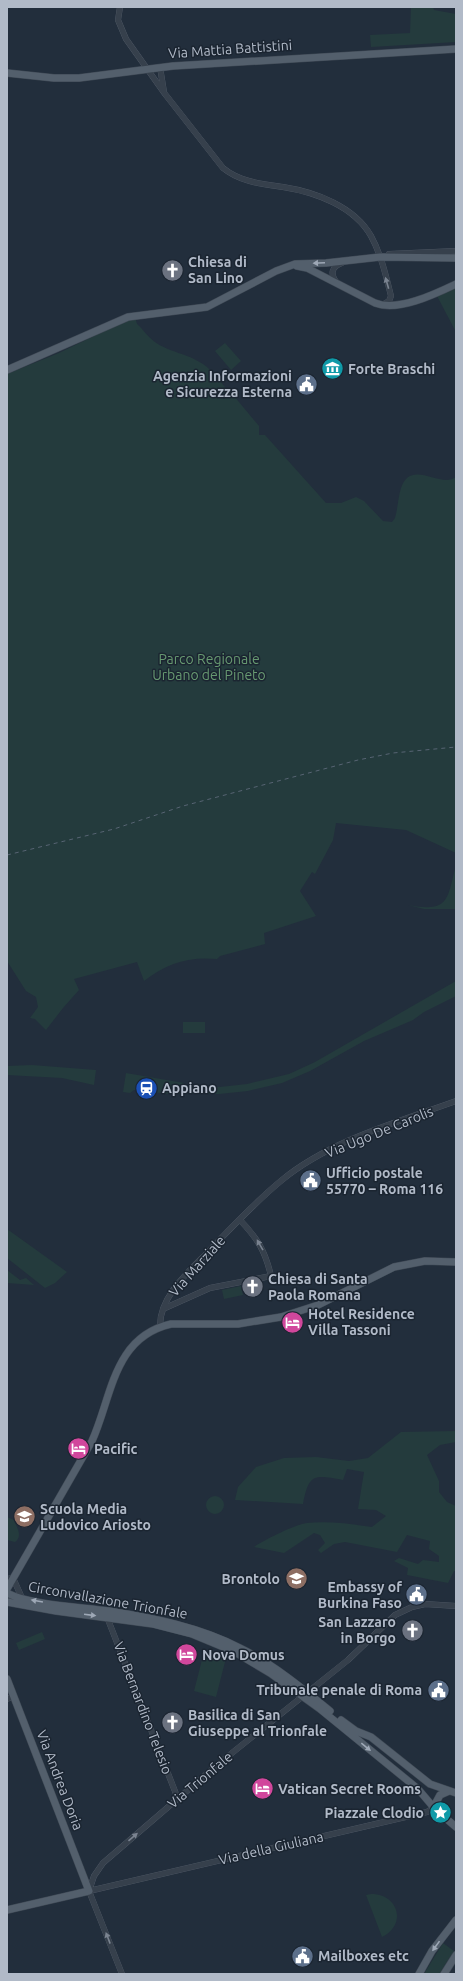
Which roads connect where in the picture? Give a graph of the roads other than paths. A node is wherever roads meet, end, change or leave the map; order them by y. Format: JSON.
{"nodes":[{"id":1,"x":120,"y":7,"type":"edge"},
{"id":2,"x":456,"y":49,"type":"edge"},
{"id":3,"x":160,"y":67,"type":"junction"},
{"id":4,"x":147,"y":70,"type":"junction"},
{"id":5,"x":7,"y":73,"type":"edge"},
{"id":6,"x":165,"y":94,"type":"junction"},
{"id":7,"x":456,"y":251,"type":"edge"},
{"id":8,"x":380,"y":257,"type":"junction"},
{"id":9,"x":456,"y":258,"type":"edge"},
{"id":10,"x":346,"y":261,"type":"junction"},
{"id":11,"x":293,"y":265,"type":"junction"},
{"id":12,"x":338,"y":284,"type":"junction"},
{"id":13,"x":456,"y":284,"type":"edge"},
{"id":14,"x":382,"y":305,"type":"junction"},
{"id":15,"x":7,"y":370,"type":"edge"},
{"id":16,"x":456,"y":1101,"type":"edge"},
{"id":17,"x":240,"y":1220,"type":"junction"},
{"id":18,"x":456,"y":1262,"type":"edge"},
{"id":19,"x":163,"y":1309,"type":"junction"},
{"id":20,"x":160,"y":1327,"type":"junction"},
{"id":21,"x":10,"y":1579,"type":"edge"},
{"id":22,"x":7,"y":1589,"type":"edge"},
{"id":23,"x":7,"y":1593,"type":"edge"},
{"id":24,"x":22,"y":1598,"type":"junction"},
{"id":25,"x":7,"y":1602,"type":"edge"},
{"id":26,"x":456,"y":1606,"type":"edge"},
{"id":27,"x":107,"y":1617,"type":"junction"},
{"id":28,"x":7,"y":1679,"type":"edge"},
{"id":29,"x":306,"y":1694,"type":"junction"},
{"id":30,"x":10,"y":1698,"type":"edge"},
{"id":31,"x":454,"y":1792,"type":"edge"},
{"id":32,"x":178,"y":1799,"type":"junction"},
{"id":33,"x":430,"y":1810,"type":"junction"},
{"id":34,"x":456,"y":1827,"type":"edge"},
{"id":35,"x":89,"y":1891,"type":"junction"},
{"id":36,"x":7,"y":1910,"type":"edge"},
{"id":37,"x":456,"y":1920,"type":"edge"},
{"id":38,"x":456,"y":1956,"type":"edge"},
{"id":39,"x":122,"y":1974,"type":"edge"},
{"id":40,"x":419,"y":1974,"type":"edge"},
{"id":41,"x":444,"y":1974,"type":"edge"}],
"edges":[{"from":1,"to":4,"type":"street"},
{"from":2,"to":3,"type":"main road","name":"Via Mattia Battistini"},
{"from":3,"to":4,"type":"main road","name":"Via Mattia Battistini"},
{"from":3,"to":6,"type":"street"},
{"from":4,"to":5,"type":"main road","name":"Via Mattia Battistini"},
{"from":4,"to":6,"type":"street"},
{"from":6,"to":8,"type":"street"},
{"from":7,"to":8,"type":"street"},
{"from":8,"to":9,"type":"main road"},
{"from":8,"to":10,"type":"main road"},
{"from":14,"to":8,"type":"street","one_way":true},
{"from":10,"to":11,"type":"main road","one_way":true},
{"from":10,"to":12,"type":"street"},
{"from":11,"to":12,"type":"main road"},
{"from":11,"to":15,"type":"main road"},
{"from":12,"to":14,"type":"main road"},
{"from":13,"to":14,"type":"main road"},
{"from":16,"to":17,"type":"street","name":"Via Ugo De Carolis"},
{"from":17,"to":19,"type":"street","name":"Via Marziale"},
{"from":19,"to":17,"type":"street","one_way":true},
{"from":18,"to":20,"type":"main road"},
{"from":19,"to":20,"type":"street","name":"Via Marziale"},
{"from":20,"to":21,"type":"main road"},
{"from":21,"to":22,"type":"main road"},
{"from":21,"to":24,"type":"street"},
{"from":23,"to":24,"type":"main road","name":"Circonvallazione Trionfale"},
{"from":29,"to":24,"type":"main road","name":"Circonvallazione Trionfale","one_way":true},
{"from":25,"to":27,"type":"main road","name":"Circonvallazione Trionfale","one_way":true},
{"from":26,"to":29,"type":"street","name":"Via Trionfale"},
{"from":27,"to":29,"type":"main road","name":"Circonvallazione Trionfale"},
{"from":27,"to":32,"type":"street","name":"Via Bernardino Telesio"},
{"from":28,"to":30,"type":"main road","name":"Via Andrea Doria"},
{"from":29,"to":31,"type":"main road"},
{"from":29,"to":32,"type":"street","name":"Via Trionfale"},
{"from":29,"to":33,"type":"main road","one_way":true},
{"from":30,"to":35,"type":"main road","name":"Via Andrea Doria"},
{"from":31,"to":33,"type":"main road"},
{"from":35,"to":32,"type":"street","name":"Via Trionfale","one_way":true},
{"from":33,"to":34,"type":"main road"},
{"from":33,"to":35,"type":"street","name":"Via della Giuliana"},
{"from":35,"to":36,"type":"main road"},
{"from":39,"to":35,"type":"street","one_way":true},
{"from":37,"to":40,"type":"main road","one_way":true},
{"from":38,"to":41,"type":"main road"}]}
